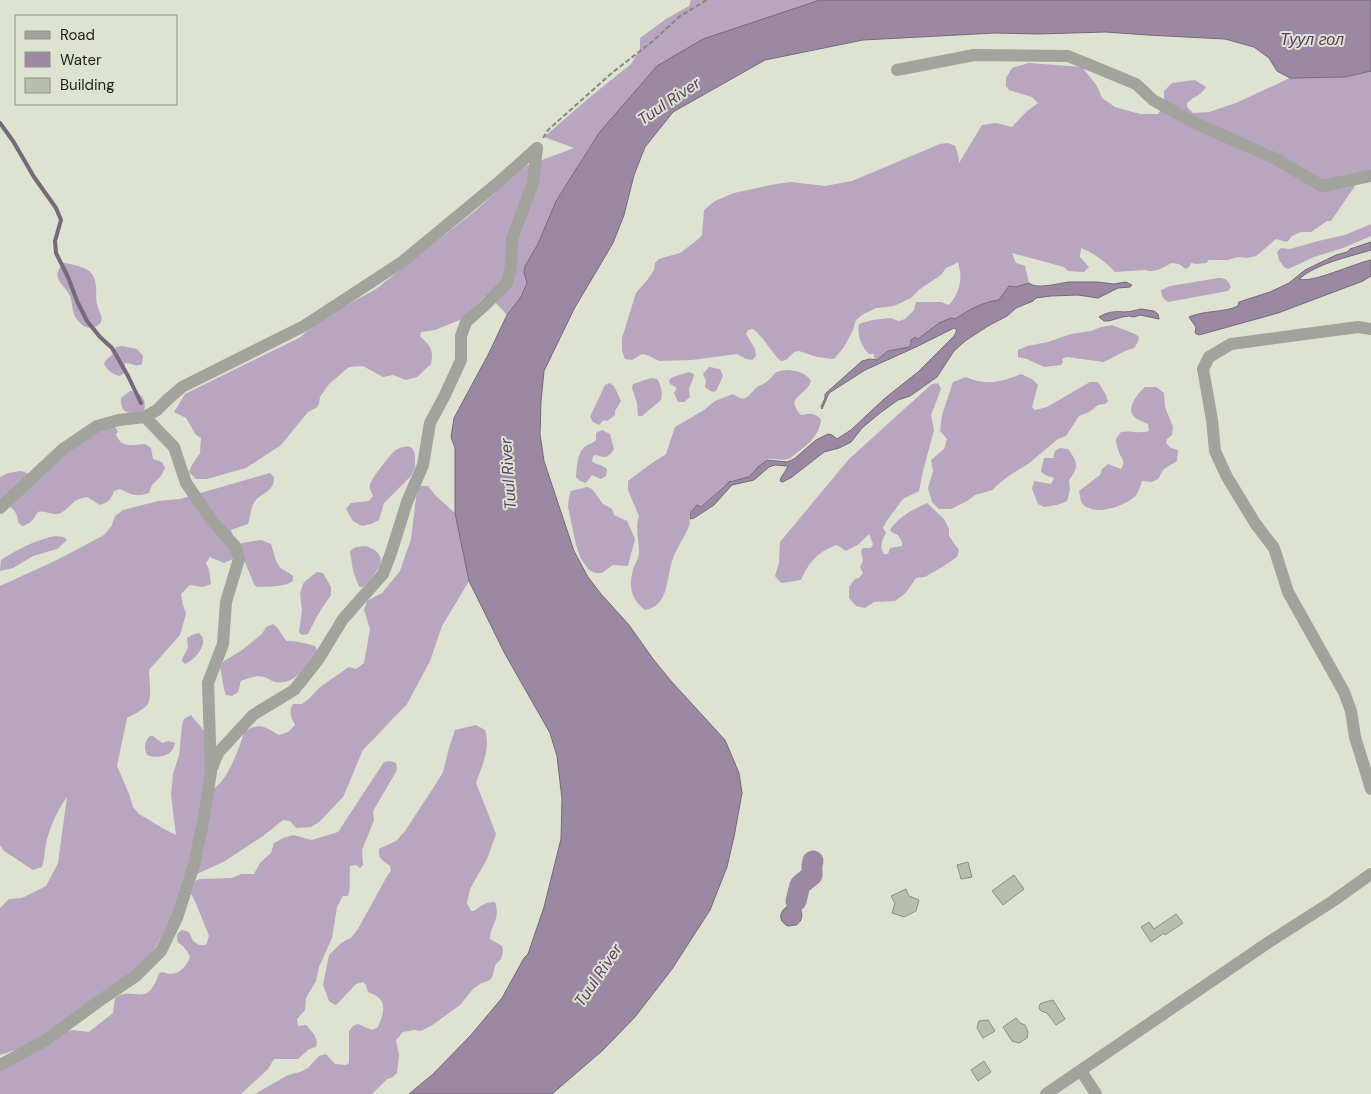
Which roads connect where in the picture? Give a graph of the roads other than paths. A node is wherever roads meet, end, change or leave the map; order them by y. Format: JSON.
{"nodes":[{"id":1,"x":897,"y":70,"type":"dead end"},
{"id":2,"x":1371,"y":176,"type":"edge"},
{"id":3,"x":1371,"y":328,"type":"edge"},
{"id":4,"x":145,"y":417,"type":"junction"},
{"id":5,"x":0,"y":508,"type":"edge"},
{"id":6,"x":211,"y":772,"type":"junction"},
{"id":7,"x":1371,"y":789,"type":"edge"},
{"id":8,"x":1371,"y":874,"type":"edge"},
{"id":9,"x":0,"y":1065,"type":"edge"},
{"id":10,"x":1081,"y":1071,"type":"junction"},
{"id":11,"x":1046,"y":1094,"type":"edge"},
{"id":12,"x":1096,"y":1094,"type":"edge"}],
"edges":[{"from":1,"to":2,"type":"street"},
{"from":3,"to":7,"type":"street"},
{"from":4,"to":5,"type":"street"},
{"from":4,"to":6,"type":"street"},
{"from":4,"to":6,"type":"street"},
{"from":6,"to":9,"type":"street"},
{"from":8,"to":10,"type":"street"},
{"from":10,"to":11,"type":"street"},
{"from":10,"to":12,"type":"street"}]}
